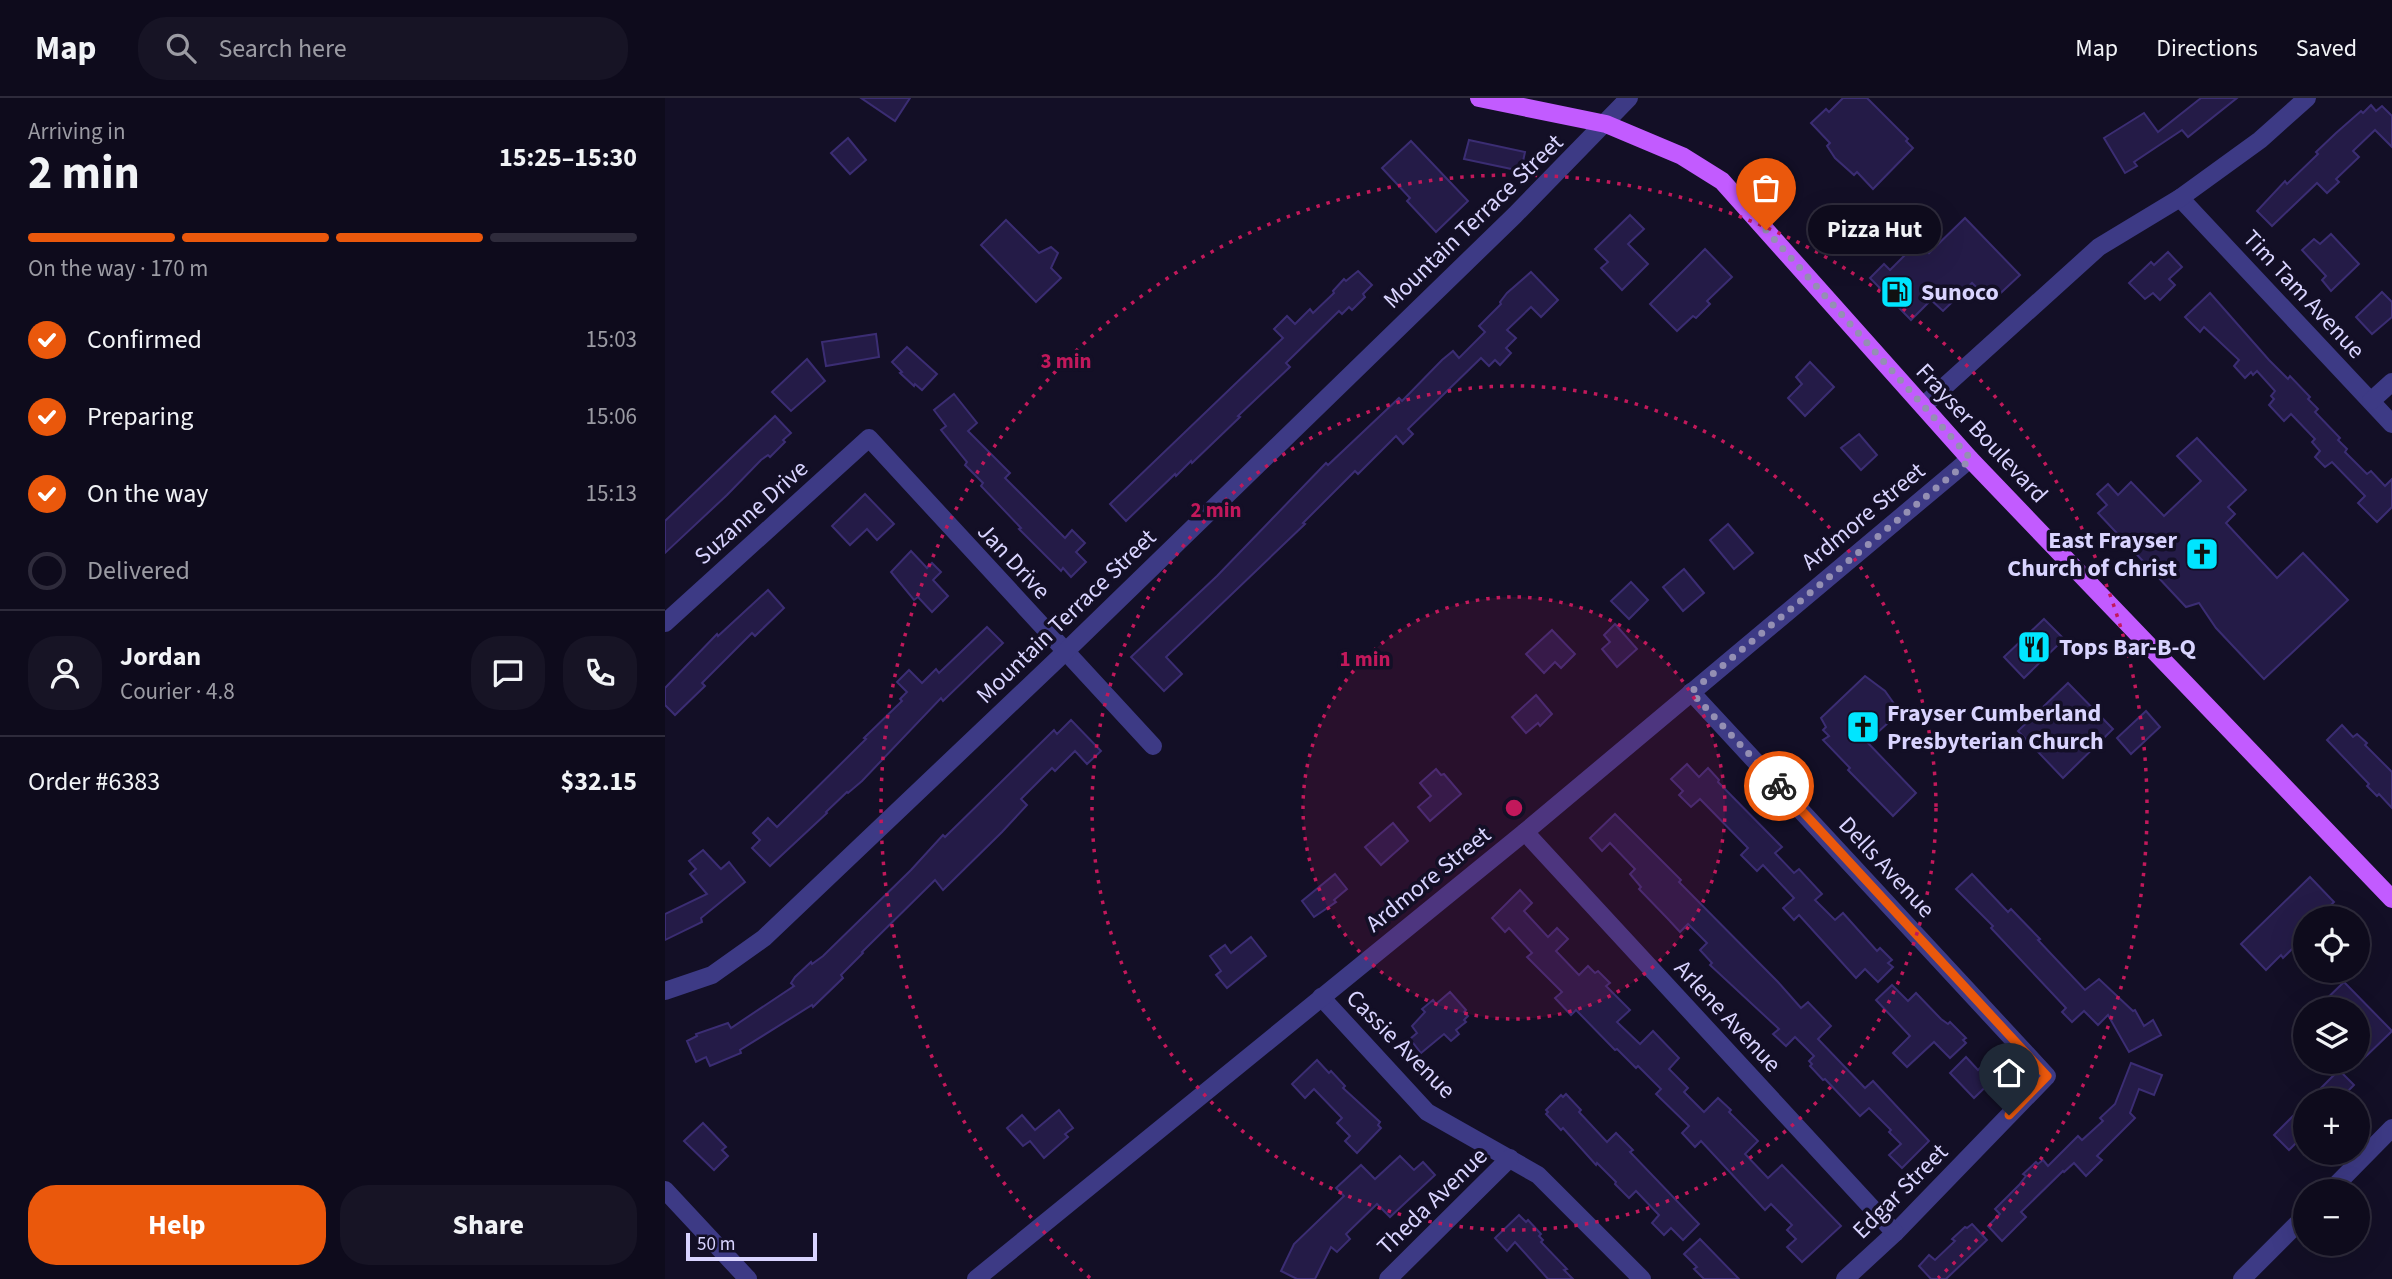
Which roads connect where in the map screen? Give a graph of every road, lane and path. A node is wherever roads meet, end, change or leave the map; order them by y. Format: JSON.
{"nodes":[{"id":1,"x":1479,"y":98,"type":"edge"},
{"id":2,"x":1629,"y":98,"type":"edge"},
{"id":3,"x":2307,"y":98,"type":"edge"},
{"id":4,"x":1606,"y":124,"type":"junction"},
{"id":5,"x":2180,"y":198,"type":"junction"},
{"id":6,"x":2392,"y":382,"type":"edge"},
{"id":7,"x":2371,"y":401,"type":"junction"},
{"id":8,"x":1923,"y":406,"type":"junction"},
{"id":9,"x":2392,"y":424,"type":"edge"},
{"id":10,"x":869,"y":438,"type":"joint"},
{"id":11,"x":1971,"y":459,"type":"junction"},
{"id":12,"x":665,"y":623,"type":"edge"},
{"id":13,"x":1065,"y":652,"type":"junction"},
{"id":14,"x":1691,"y":692,"type":"junction"},
{"id":15,"x":1153,"y":746,"type":"dead end"},
{"id":16,"x":1525,"y":832,"type":"junction"},
{"id":17,"x":2392,"y":899,"type":"edge"},
{"id":18,"x":665,"y":991,"type":"edge"},
{"id":19,"x":1321,"y":997,"type":"junction"},
{"id":20,"x":2047,"y":1076,"type":"joint"},
{"id":21,"x":2392,"y":1128,"type":"edge"},
{"id":22,"x":1510,"y":1158,"type":"junction"},
{"id":23,"x":2342,"y":1179,"type":"edge"},
{"id":24,"x":665,"y":1190,"type":"edge"},
{"id":25,"x":2293,"y":1228,"type":"edge"},
{"id":26,"x":1895,"y":1233,"type":"junction"},
{"id":27,"x":748,"y":1279,"type":"edge"},
{"id":28,"x":976,"y":1279,"type":"edge"},
{"id":29,"x":1388,"y":1279,"type":"edge"},
{"id":30,"x":1641,"y":1279,"type":"edge"},
{"id":31,"x":1846,"y":1279,"type":"edge"},
{"id":32,"x":2242,"y":1279,"type":"edge"}],
"edges":[{"from":1,"to":4,"type":"main road","name":"Frayser Boulevard"},
{"from":2,"to":4,"type":"street","name":"Mountain Terrace Street"},
{"from":3,"to":5,"type":"street"},
{"from":4,"to":8,"type":"main road","name":"Frayser Boulevard"},
{"from":4,"to":13,"type":"street","name":"Mountain Terrace Street"},
{"from":5,"to":7,"type":"street","name":"Tim Tam Avenue"},
{"from":5,"to":8,"type":"street"},
{"from":6,"to":7,"type":"street"},
{"from":7,"to":9,"type":"street","name":"Tim Tam Avenue"},
{"from":8,"to":11,"type":"main road","name":"Frayser Boulevard"},
{"from":10,"to":12,"type":"street","name":"Suzanne Drive"},
{"from":10,"to":13,"type":"street","name":"Jan Drive"},
{"from":11,"to":14,"type":"street","name":"Ardmore Street"},
{"from":11,"to":17,"type":"main road","name":"Frayser Boulevard"},
{"from":13,"to":15,"type":"street","name":"Jan Drive"},
{"from":13,"to":18,"type":"street","name":"Mountain Terrace Street"},
{"from":14,"to":16,"type":"street","name":"Ardmore Street"},
{"from":14,"to":20,"type":"street","name":"Dells Avenue"},
{"from":16,"to":19,"type":"street","name":"Ardmore Street"},
{"from":16,"to":26,"type":"street","name":"Arlene Avenue"},
{"from":19,"to":22,"type":"street","name":"Cassie Avenue"},
{"from":19,"to":28,"type":"street","name":"Ardmore Street"},
{"from":20,"to":26,"type":"street","name":"Edgar Street"},
{"from":21,"to":23,"type":"street"},
{"from":22,"to":29,"type":"street","name":"Theda Avenue"},
{"from":22,"to":30,"type":"street","name":"Cassie Avenue"},
{"from":24,"to":27,"type":"street"},
{"from":25,"to":32,"type":"street"},
{"from":26,"to":31,"type":"street","name":"Edgar Street"}]}
